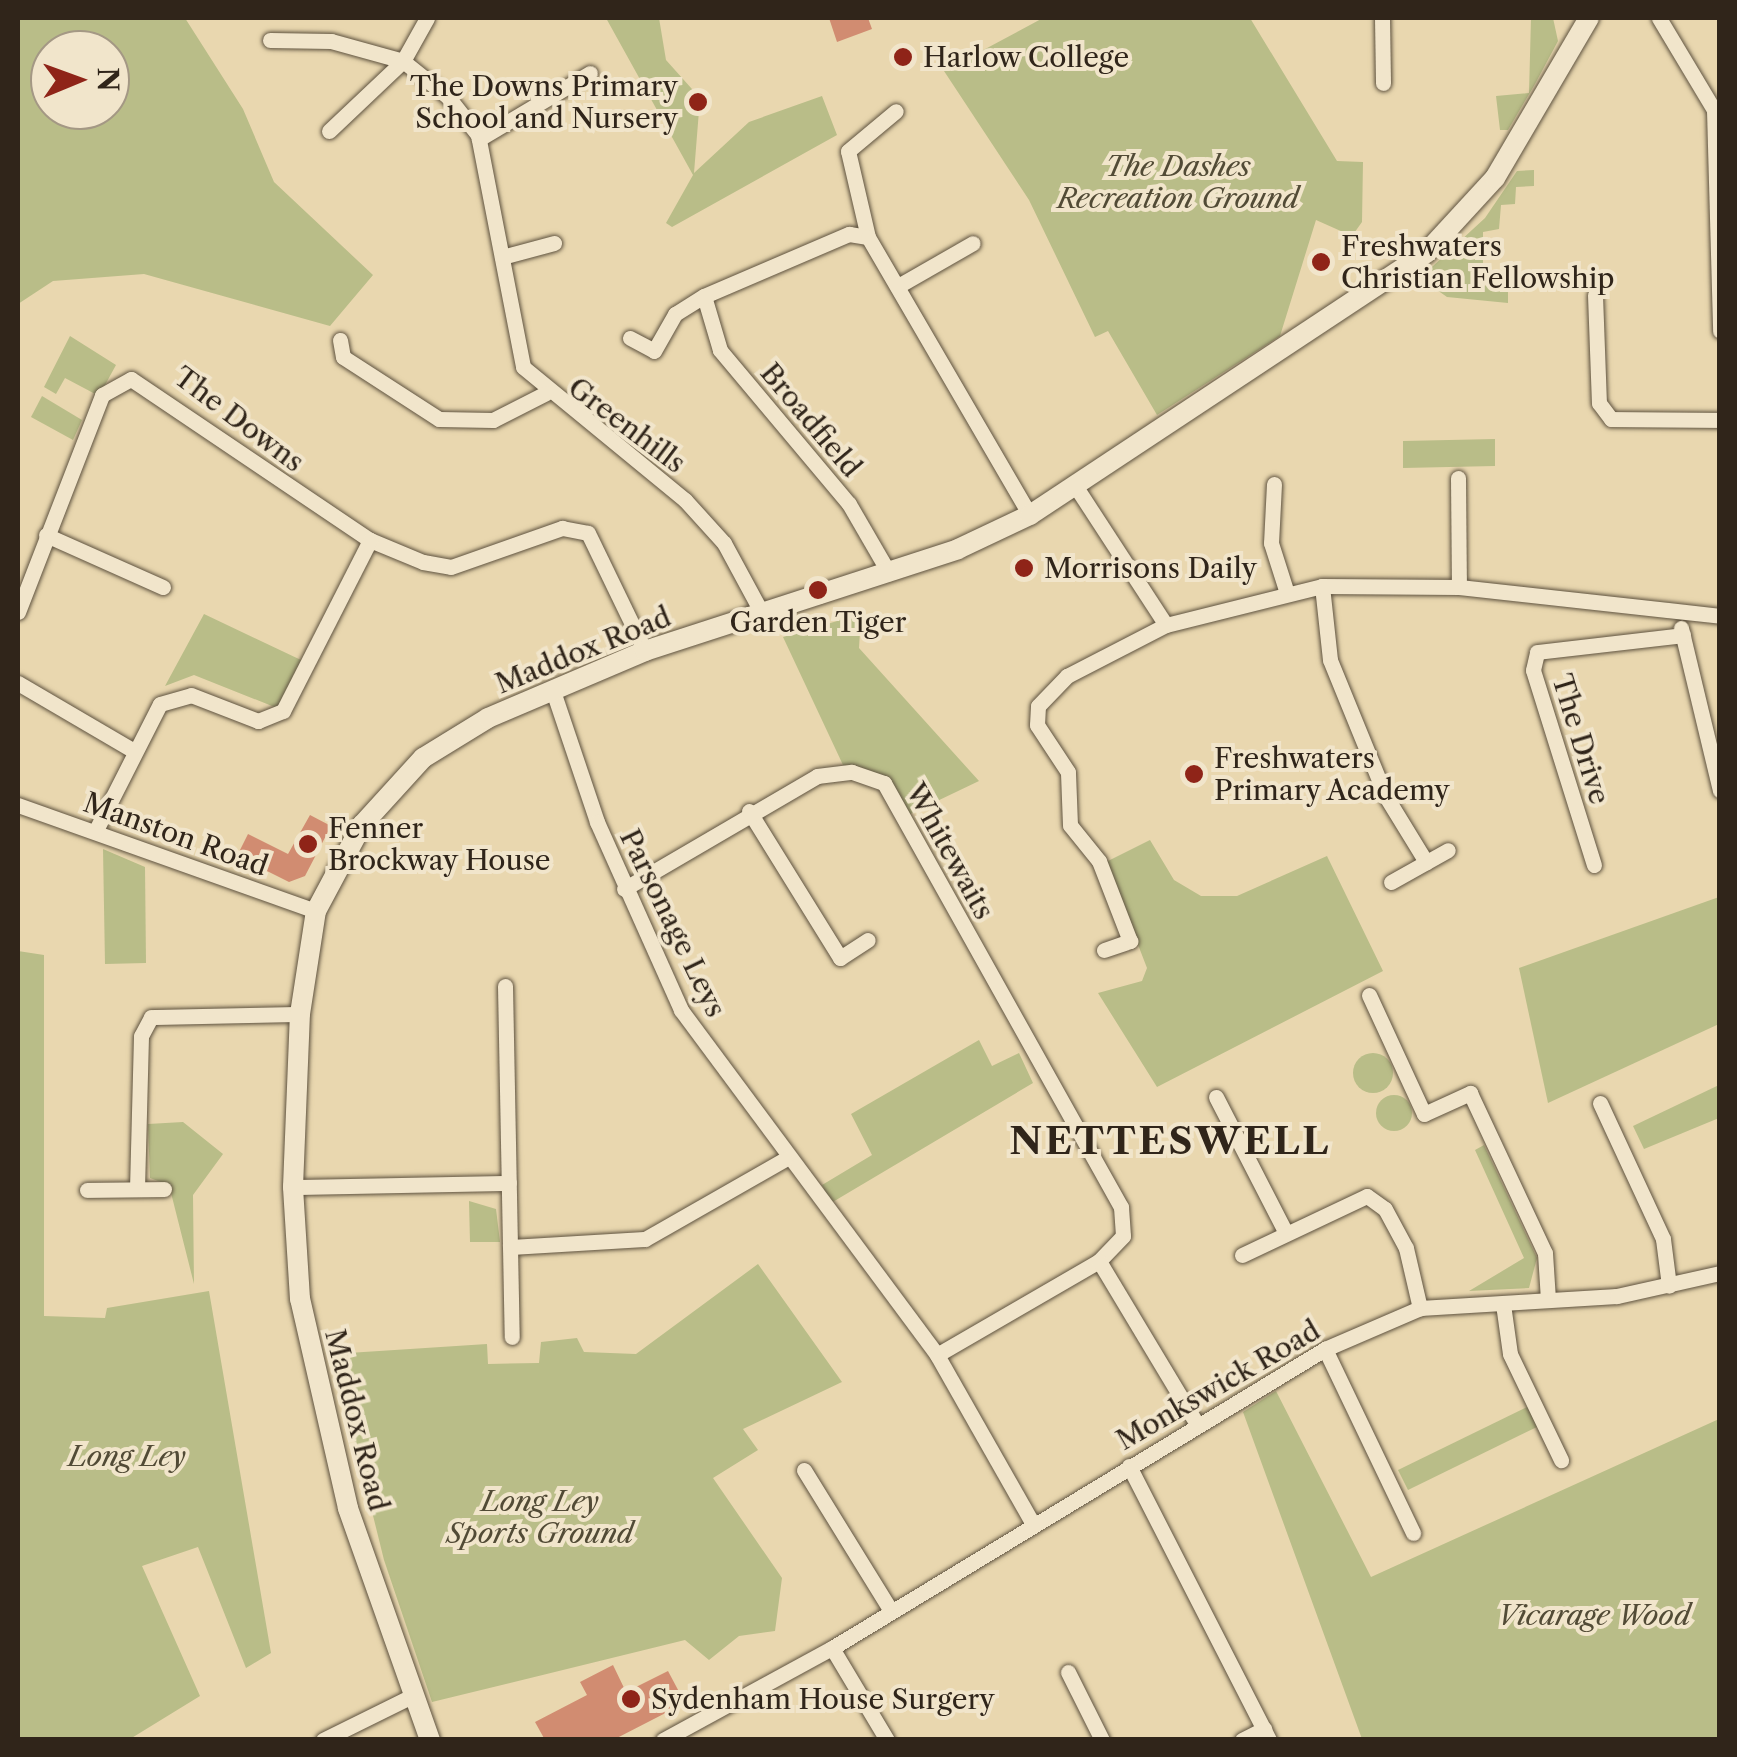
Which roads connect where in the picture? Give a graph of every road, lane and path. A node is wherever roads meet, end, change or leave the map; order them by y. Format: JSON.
{"nodes":[{"id":1,"x":426,"y":18,"type":"edge"},
{"id":2,"x":1382,"y":18,"type":"edge"},
{"id":3,"x":1659,"y":18,"type":"edge"},
{"id":4,"x":1580,"y":20,"type":"edge"},
{"id":5,"x":270,"y":40,"type":"dead end"},
{"id":6,"x":403,"y":61,"type":"junction"},
{"id":7,"x":590,"y":73,"type":"dead end"},
{"id":8,"x":1383,"y":83,"type":"dead end"},
{"id":9,"x":896,"y":111,"type":"dead end"},
{"id":10,"x":330,"y":130,"type":"dead end"},
{"id":11,"x":479,"y":139,"type":"junction"},
{"id":12,"x":868,"y":237,"type":"junction"},
{"id":13,"x":554,"y":243,"type":"dead end"},
{"id":14,"x":973,"y":243,"type":"dead end"},
{"id":15,"x":502,"y":257,"type":"junction"},
{"id":16,"x":898,"y":286,"type":"junction"},
{"id":17,"x":1719,"y":294,"type":"edge"},
{"id":18,"x":704,"y":296,"type":"junction"},
{"id":19,"x":1594,"y":296,"type":"dead end"},
{"id":20,"x":1720,"y":331,"type":"edge"},
{"id":21,"x":630,"y":338,"type":"dead end"},
{"id":22,"x":340,"y":340,"type":"dead end"},
{"id":23,"x":546,"y":394,"type":"junction"},
{"id":24,"x":1720,"y":420,"type":"edge"},
{"id":25,"x":1458,"y":478,"type":"dead end"},
{"id":26,"x":1074,"y":484,"type":"junction"},
{"id":27,"x":1274,"y":484,"type":"dead end"},
{"id":28,"x":1030,"y":515,"type":"junction"},
{"id":29,"x":46,"y":535,"type":"junction"},
{"id":30,"x":370,"y":540,"type":"junction"},
{"id":31,"x":889,"y":573,"type":"junction"},
{"id":32,"x":1322,"y":586,"type":"junction"},
{"id":33,"x":163,"y":587,"type":"dead end"},
{"id":34,"x":1459,"y":587,"type":"junction"},
{"id":35,"x":1286,"y":590,"type":"junction"},
{"id":36,"x":18,"y":612,"type":"edge"},
{"id":37,"x":763,"y":614,"type":"junction"},
{"id":38,"x":1678,"y":614,"type":"junction"},
{"id":39,"x":1720,"y":616,"type":"edge"},
{"id":40,"x":1166,"y":625,"type":"junction"},
{"id":41,"x":1683,"y":635,"type":"junction"},
{"id":42,"x":645,"y":651,"type":"junction"},
{"id":43,"x":18,"y":684,"type":"edge"},
{"id":44,"x":553,"y":691,"type":"junction"},
{"id":45,"x":132,"y":750,"type":"junction"},
{"id":46,"x":1720,"y":790,"type":"edge"},
{"id":47,"x":18,"y":805,"type":"edge"},
{"id":48,"x":749,"y":812,"type":"junction"},
{"id":49,"x":96,"y":830,"type":"junction"},
{"id":50,"x":1448,"y":850,"type":"dead end"},
{"id":51,"x":1426,"y":862,"type":"junction"},
{"id":52,"x":1594,"y":865,"type":"dead end"},
{"id":53,"x":1391,"y":882,"type":"dead end"},
{"id":54,"x":624,"y":889,"type":"junction"},
{"id":55,"x":316,"y":911,"type":"junction"},
{"id":56,"x":868,"y":940,"type":"dead end"},
{"id":57,"x":1104,"y":950,"type":"dead end"},
{"id":58,"x":504,"y":986,"type":"dead end"},
{"id":59,"x":1368,"y":995,"type":"dead end"},
{"id":60,"x":300,"y":1014,"type":"junction"},
{"id":61,"x":1216,"y":1097,"type":"dead end"},
{"id":62,"x":1600,"y":1103,"type":"dead end"},
{"id":63,"x":784,"y":1159,"type":"junction"},
{"id":64,"x":508,"y":1183,"type":"junction"},
{"id":65,"x":293,"y":1187,"type":"junction"},
{"id":66,"x":164,"y":1189,"type":"dead end"},
{"id":67,"x":86,"y":1190,"type":"dead end"},
{"id":68,"x":136,"y":1190,"type":"junction"},
{"id":69,"x":1285,"y":1231,"type":"junction"},
{"id":70,"x":510,"y":1247,"type":"junction"},
{"id":71,"x":1242,"y":1255,"type":"dead end"},
{"id":72,"x":1099,"y":1260,"type":"junction"},
{"id":73,"x":1720,"y":1273,"type":"edge"},
{"id":74,"x":1669,"y":1286,"type":"junction"},
{"id":75,"x":1548,"y":1299,"type":"junction"},
{"id":76,"x":1503,"y":1304,"type":"junction"},
{"id":77,"x":1420,"y":1308,"type":"junction"},
{"id":78,"x":512,"y":1337,"type":"dead end"},
{"id":79,"x":1325,"y":1350,"type":"junction"},
{"id":80,"x":938,"y":1355,"type":"junction"},
{"id":81,"x":1197,"y":1424,"type":"junction"},
{"id":82,"x":1561,"y":1460,"type":"dead end"},
{"id":83,"x":1129,"y":1466,"type":"junction"},
{"id":84,"x":804,"y":1470,"type":"dead end"},
{"id":85,"x":1032,"y":1522,"type":"junction"},
{"id":86,"x":1413,"y":1533,"type":"dead end"},
{"id":87,"x":891,"y":1612,"type":"junction"},
{"id":88,"x":832,"y":1648,"type":"junction"},
{"id":89,"x":1068,"y":1672,"type":"dead end"},
{"id":90,"x":410,"y":1697,"type":"junction"},
{"id":91,"x":1266,"y":1734,"type":"edge"},
{"id":92,"x":323,"y":1740,"type":"edge"},
{"id":93,"x":430,"y":1740,"type":"edge"},
{"id":94,"x":663,"y":1740,"type":"edge"},
{"id":95,"x":887,"y":1740,"type":"edge"},
{"id":96,"x":1102,"y":1740,"type":"edge"},
{"id":97,"x":1242,"y":1740,"type":"edge"}],
"edges":[{"from":1,"to":6,"type":"street"},
{"from":2,"to":8,"type":"street"},
{"from":3,"to":17,"type":"street"},
{"from":4,"to":26,"type":"street","name":"Maddox Road"},
{"from":5,"to":6,"type":"street"},
{"from":6,"to":10,"type":"street"},
{"from":6,"to":11,"type":"street"},
{"from":7,"to":11,"type":"street"},
{"from":9,"to":12,"type":"street"},
{"from":11,"to":15,"type":"street","name":"Greenhills"},
{"from":12,"to":16,"type":"street"},
{"from":12,"to":18,"type":"street"},
{"from":13,"to":15,"type":"street"},
{"from":14,"to":16,"type":"street"},
{"from":15,"to":23,"type":"street","name":"Greenhills"},
{"from":16,"to":28,"type":"street"},
{"from":17,"to":20,"type":"street"},
{"from":18,"to":21,"type":"street"},
{"from":18,"to":31,"type":"street","name":"Broadfield"},
{"from":19,"to":24,"type":"street"},
{"from":22,"to":23,"type":"street"},
{"from":23,"to":37,"type":"street","name":"Greenhills"},
{"from":25,"to":34,"type":"street"},
{"from":26,"to":28,"type":"street","name":"Maddox Road"},
{"from":26,"to":40,"type":"street"},
{"from":27,"to":35,"type":"street"},
{"from":28,"to":31,"type":"street","name":"Maddox Road"},
{"from":29,"to":30,"type":"street","name":"The Downs"},
{"from":29,"to":33,"type":"street"},
{"from":29,"to":36,"type":"street","name":"The Downs"},
{"from":30,"to":42,"type":"street","name":"The Downs"},
{"from":30,"to":45,"type":"street"},
{"from":31,"to":37,"type":"street","name":"Maddox Road"},
{"from":32,"to":34,"type":"street"},
{"from":32,"to":35,"type":"street"},
{"from":32,"to":51,"type":"street"},
{"from":34,"to":38,"type":"street"},
{"from":35,"to":40,"type":"street"},
{"from":37,"to":42,"type":"street","name":"Maddox Road"},
{"from":38,"to":39,"type":"street"},
{"from":38,"to":41,"type":"street"},
{"from":40,"to":57,"type":"street"},
{"from":41,"to":46,"type":"street"},
{"from":41,"to":52,"type":"street","name":"The Drive"},
{"from":42,"to":44,"type":"street","name":"Maddox Road"},
{"from":43,"to":45,"type":"street"},
{"from":44,"to":54,"type":"street","name":"Parsonage Leys"},
{"from":44,"to":55,"type":"street","name":"Maddox Road"},
{"from":45,"to":49,"type":"street"},
{"from":47,"to":49,"type":"street","name":"Manston Road"},
{"from":48,"to":54,"type":"street","name":"Whitewaits"},
{"from":48,"to":56,"type":"street"},
{"from":48,"to":72,"type":"street","name":"Whitewaits"},
{"from":49,"to":55,"type":"street","name":"Manston Road"},
{"from":50,"to":51,"type":"street"},
{"from":51,"to":53,"type":"street"},
{"from":54,"to":63,"type":"street","name":"Parsonage Leys"},
{"from":55,"to":60,"type":"street","name":"Maddox Road"},
{"from":58,"to":64,"type":"street"},
{"from":59,"to":75,"type":"street"},
{"from":60,"to":65,"type":"street","name":"Maddox Road"},
{"from":60,"to":68,"type":"street"},
{"from":61,"to":69,"type":"street"},
{"from":62,"to":74,"type":"street"},
{"from":63,"to":70,"type":"street"},
{"from":63,"to":80,"type":"street","name":"Parsonage Leys"},
{"from":64,"to":65,"type":"street"},
{"from":64,"to":70,"type":"street"},
{"from":65,"to":90,"type":"street","name":"Maddox Road"},
{"from":66,"to":68,"type":"street"},
{"from":67,"to":68,"type":"street"},
{"from":69,"to":71,"type":"street"},
{"from":69,"to":77,"type":"street"},
{"from":70,"to":78,"type":"street"},
{"from":72,"to":80,"type":"street"},
{"from":72,"to":81,"type":"street"},
{"from":73,"to":74,"type":"street","name":"Monkswick Road"},
{"from":74,"to":75,"type":"street","name":"Monkswick Road"},
{"from":75,"to":76,"type":"street","name":"Monkswick Road"},
{"from":76,"to":77,"type":"street","name":"Monkswick Road"},
{"from":76,"to":82,"type":"street"},
{"from":77,"to":79,"type":"street","name":"Monkswick Road"},
{"from":79,"to":81,"type":"street","name":"Monkswick Road"},
{"from":79,"to":86,"type":"street"},
{"from":80,"to":85,"type":"street","name":"Parsonage Leys"},
{"from":81,"to":83,"type":"street","name":"Monkswick Road"},
{"from":83,"to":85,"type":"street","name":"Monkswick Road"},
{"from":83,"to":91,"type":"street"},
{"from":84,"to":87,"type":"street"},
{"from":85,"to":87,"type":"street","name":"Monkswick Road"},
{"from":87,"to":88,"type":"street","name":"Monkswick Road"},
{"from":88,"to":94,"type":"street","name":"Monkswick Road"},
{"from":88,"to":95,"type":"street"},
{"from":89,"to":96,"type":"street"},
{"from":90,"to":92,"type":"street"},
{"from":90,"to":93,"type":"street","name":"Maddox Road"},
{"from":91,"to":97,"type":"street"}]}
